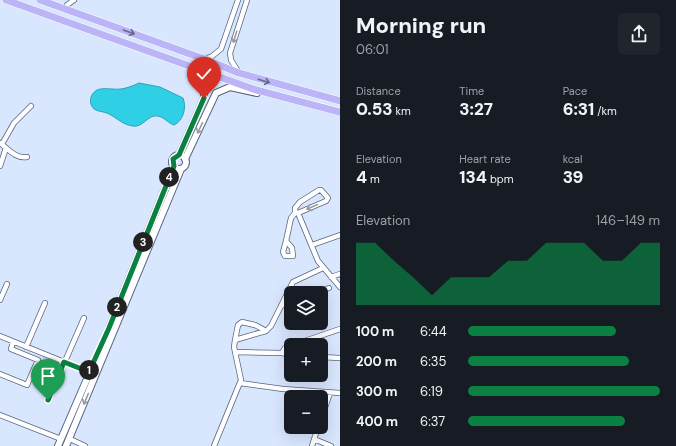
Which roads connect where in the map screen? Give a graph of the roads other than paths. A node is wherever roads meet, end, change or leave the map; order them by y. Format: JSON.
{"nodes":[{"id":1,"x":6,"y":0,"type":"edge"},
{"id":2,"x":21,"y":0,"type":"edge"},
{"id":3,"x":40,"y":0,"type":"edge"},
{"id":4,"x":53,"y":0,"type":"edge"},
{"id":5,"x":74,"y":0,"type":"edge"},
{"id":6,"x":238,"y":0,"type":"edge"},
{"id":7,"x":247,"y":0,"type":"edge"},
{"id":8,"x":67,"y":5,"type":"junction"},
{"id":9,"x":108,"y":24,"type":"junction"},
{"id":10,"x":134,"y":46,"type":"junction"},
{"id":11,"x":204,"y":59,"type":"junction"},
{"id":12,"x":191,"y":68,"type":"junction"},
{"id":13,"x":239,"y":73,"type":"junction"},
{"id":14,"x":270,"y":94,"type":"junction"},
{"id":15,"x":340,"y":101,"type":"edge"},
{"id":16,"x":31,"y":106,"type":"dead end"},
{"id":17,"x":340,"y":112,"type":"edge"},
{"id":18,"x":3,"y":145,"type":"edge"},
{"id":19,"x":179,"y":155,"type":"junction"},
{"id":20,"x":27,"y":158,"type":"dead end"},
{"id":21,"x":185,"y":159,"type":"junction"},
{"id":22,"x":0,"y":166,"type":"edge"},
{"id":23,"x":174,"y":166,"type":"junction"},
{"id":24,"x":181,"y":169,"type":"junction"},
{"id":25,"x":297,"y":213,"type":"junction"},
{"id":26,"x":340,"y":235,"type":"edge"},
{"id":27,"x":286,"y":241,"type":"dead end"},
{"id":28,"x":312,"y":245,"type":"junction"},
{"id":29,"x":323,"y":268,"type":"junction"},
{"id":30,"x":340,"y":274,"type":"edge"},
{"id":31,"x":331,"y":277,"type":"junction"},
{"id":32,"x":7,"y":284,"type":"dead end"},
{"id":33,"x":340,"y":287,"type":"edge"},
{"id":34,"x":0,"y":300,"type":"edge"},
{"id":35,"x":45,"y":303,"type":"dead end"},
{"id":36,"x":284,"y":305,"type":"edge"},
{"id":37,"x":281,"y":306,"type":"junction"},
{"id":38,"x":84,"y":318,"type":"dead end"},
{"id":39,"x":340,"y":329,"type":"edge"},
{"id":40,"x":266,"y":331,"type":"junction"},
{"id":41,"x":0,"y":336,"type":"edge"},
{"id":42,"x":313,"y":338,"type":"edge"},
{"id":43,"x":235,"y":340,"type":"junction"},
{"id":44,"x":13,"y":342,"type":"junction"},
{"id":45,"x":26,"y":347,"type":"junction"},
{"id":46,"x":284,"y":350,"type":"edge"},
{"id":47,"x":235,"y":352,"type":"junction"},
{"id":48,"x":282,"y":353,"type":"joint"},
{"id":49,"x":328,"y":357,"type":"edge"},
{"id":50,"x":340,"y":358,"type":"edge"},
{"id":51,"x":64,"y":362,"type":"junction"},
{"id":52,"x":89,"y":372,"type":"junction"},
{"id":53,"x":0,"y":374,"type":"edge"},
{"id":54,"x":240,"y":383,"type":"junction"},
{"id":55,"x":330,"y":393,"type":"junction"},
{"id":56,"x":340,"y":393,"type":"edge"},
{"id":57,"x":328,"y":399,"type":"edge"},
{"id":58,"x":48,"y":400,"type":"dead end"},
{"id":59,"x":0,"y":415,"type":"edge"},
{"id":60,"x":316,"y":434,"type":"edge"},
{"id":61,"x":70,"y":438,"type":"junction"},
{"id":62,"x":61,"y":439,"type":"junction"},
{"id":63,"x":314,"y":439,"type":"junction"},
{"id":64,"x":80,"y":445,"type":"edge"},
{"id":65,"x":58,"y":446,"type":"edge"},
{"id":66,"x":66,"y":446,"type":"edge"},
{"id":67,"x":86,"y":446,"type":"edge"},
{"id":68,"x":214,"y":446,"type":"edge"},
{"id":69,"x":312,"y":446,"type":"edge"},
{"id":70,"x":331,"y":446,"type":"edge"}],
"edges":[{"from":1,"to":10,"type":"highway"},
{"from":2,"to":10,"type":"highway"},
{"from":3,"to":9,"type":"highway"},
{"from":4,"to":8,"type":"highway"},
{"from":5,"to":8,"type":"street"},
{"from":6,"to":11,"type":"street"},
{"from":7,"to":13,"type":"street","one_way":true},
{"from":8,"to":9,"type":"highway"},
{"from":9,"to":11,"type":"highway","one_way":true},
{"from":10,"to":12,"type":"highway"},
{"from":11,"to":13,"type":"highway"},
{"from":12,"to":14,"type":"highway"},
{"from":12,"to":19,"type":"main road"},
{"from":13,"to":15,"type":"highway","one_way":true},
{"from":14,"to":17,"type":"highway"},
{"from":14,"to":21,"type":"main road","one_way":true},
{"from":16,"to":18,"type":"street"},
{"from":18,"to":20,"type":"street"},
{"from":18,"to":22,"type":"street"},
{"from":19,"to":21,"type":"main road"},
{"from":19,"to":23,"type":"main road"},
{"from":21,"to":24,"type":"main road"},
{"from":23,"to":24,"type":"main road"},
{"from":23,"to":52,"type":"main road"},
{"from":24,"to":61,"type":"main road","one_way":true},
{"from":25,"to":25,"type":"street","one_way":true},
{"from":25,"to":27,"type":"street"},
{"from":25,"to":28,"type":"street"},
{"from":26,"to":28,"type":"street"},
{"from":28,"to":29,"type":"street"},
{"from":29,"to":31,"type":"street"},
{"from":29,"to":37,"type":"street"},
{"from":30,"to":31,"type":"street"},
{"from":31,"to":33,"type":"street"},
{"from":32,"to":34,"type":"street"},
{"from":35,"to":45,"type":"street"},
{"from":36,"to":37,"type":"street"},
{"from":37,"to":40,"type":"street"},
{"from":38,"to":51,"type":"street"},
{"from":39,"to":42,"type":"street"},
{"from":40,"to":43,"type":"street"},
{"from":40,"to":43,"type":"street"},
{"from":41,"to":44,"type":"street"},
{"from":43,"to":47,"type":"street"},
{"from":44,"to":45,"type":"street"},
{"from":44,"to":53,"type":"street"},
{"from":45,"to":51,"type":"street"},
{"from":46,"to":48,"type":"street"},
{"from":47,"to":48,"type":"street"},
{"from":47,"to":54,"type":"street"},
{"from":49,"to":50,"type":"street"},
{"from":51,"to":52,"type":"street"},
{"from":51,"to":58,"type":"street"},
{"from":52,"to":62,"type":"main road"},
{"from":54,"to":55,"type":"street"},
{"from":54,"to":68,"type":"street"},
{"from":55,"to":56,"type":"street"},
{"from":55,"to":57,"type":"street"},
{"from":59,"to":62,"type":"street"},
{"from":60,"to":63,"type":"street"},
{"from":61,"to":64,"type":"street"},
{"from":61,"to":66,"type":"main road"},
{"from":62,"to":65,"type":"main road"},
{"from":63,"to":69,"type":"street"},
{"from":63,"to":70,"type":"street"},
{"from":64,"to":67,"type":"street"}]}
